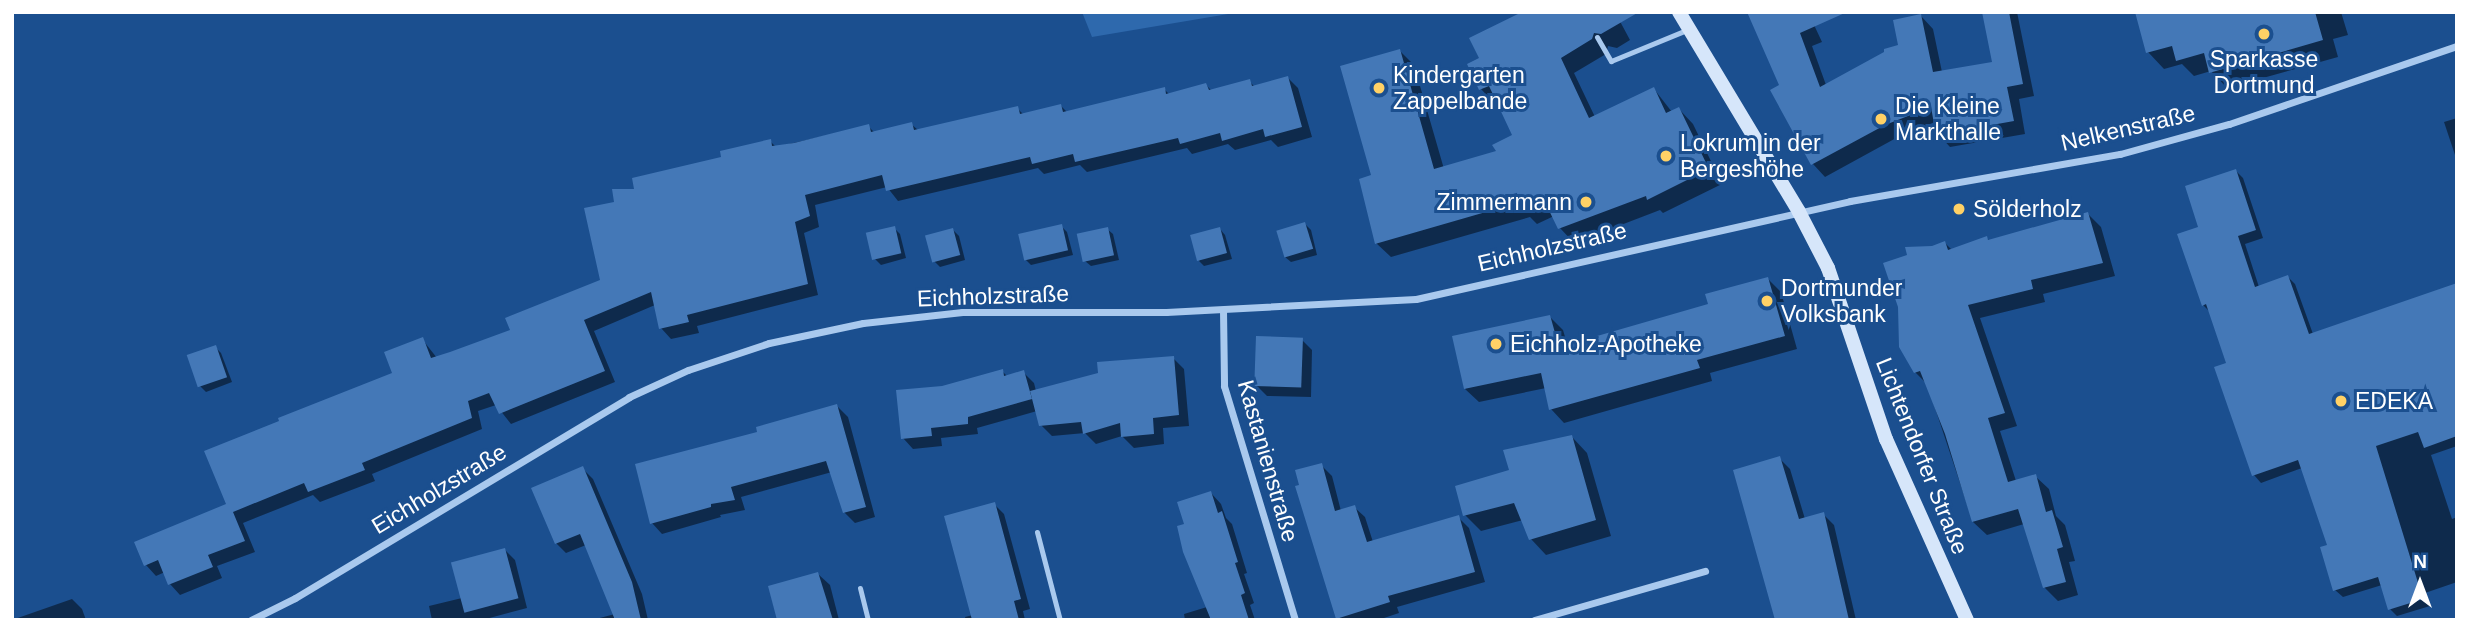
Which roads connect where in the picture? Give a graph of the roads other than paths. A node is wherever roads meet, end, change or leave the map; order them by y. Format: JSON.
{"nodes":[{"id":1,"x":1679,"y":12,"type":"edge"},
{"id":2,"x":1689,"y":29,"type":"junction"},
{"id":3,"x":1597,"y":37,"type":"dead end"},
{"id":4,"x":2457,"y":46,"type":"edge"},
{"id":5,"x":1799,"y":212,"type":"junction"},
{"id":6,"x":1223,"y":310,"type":"junction"},
{"id":7,"x":1037,"y":532,"type":"dead end"},
{"id":8,"x":1705,"y":571,"type":"dead end"},
{"id":9,"x":860,"y":589,"type":"dead end"},
{"id":10,"x":251,"y":620,"type":"edge"},
{"id":11,"x":868,"y":620,"type":"edge"},
{"id":12,"x":1060,"y":620,"type":"edge"},
{"id":13,"x":1295,"y":620,"type":"edge"},
{"id":14,"x":1534,"y":620,"type":"edge"},
{"id":15,"x":1967,"y":620,"type":"edge"}],
"edges":[{"from":1,"to":2,"type":"main road","name":"Lichtendorfer Straße"},
{"from":2,"to":3,"type":"lane"},
{"from":2,"to":5,"type":"main road","name":"Lichtendorfer Straße"},
{"from":4,"to":5,"type":"street","name":"Nelkenstraße"},
{"from":5,"to":6,"type":"street","name":"Eichholzstraße"},
{"from":5,"to":15,"type":"main road","name":"Lichtendorfer Straße"},
{"from":6,"to":10,"type":"street","name":"Eichholzstraße"},
{"from":6,"to":13,"type":"street","name":"Kastanienstraße"},
{"from":7,"to":12,"type":"lane"},
{"from":8,"to":14,"type":"street"},
{"from":9,"to":11,"type":"lane"}]}
